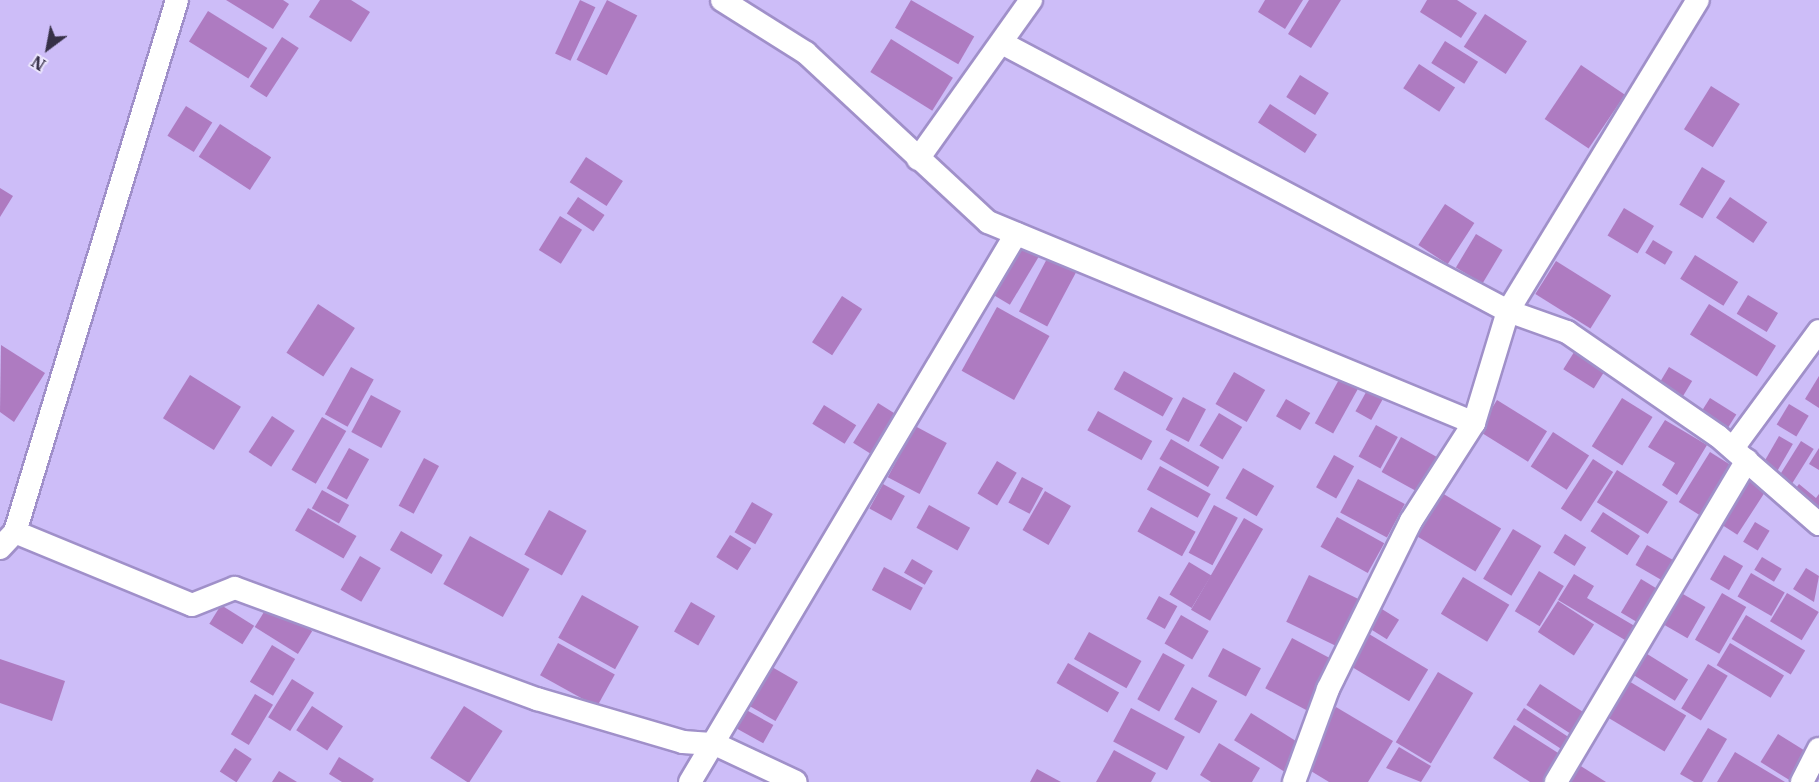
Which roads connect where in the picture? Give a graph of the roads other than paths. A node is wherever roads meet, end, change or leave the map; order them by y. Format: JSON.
{"nodes":[{"id":1,"x":177,"y":0,"type":"edge"},
{"id":2,"x":722,"y":0,"type":"edge"},
{"id":3,"x":1031,"y":0,"type":"edge"},
{"id":4,"x":1698,"y":0,"type":"edge"},
{"id":5,"x":1002,"y":43,"type":"junction"},
{"id":6,"x":918,"y":159,"type":"junction"},
{"id":7,"x":1016,"y":234,"type":"junction"},
{"id":8,"x":1508,"y":311,"type":"junction"},
{"id":9,"x":1819,"y":331,"type":"edge"},
{"id":10,"x":1474,"y":423,"type":"junction"},
{"id":11,"x":1740,"y":454,"type":"junction"},
{"id":12,"x":1819,"y":524,"type":"edge"},
{"id":13,"x":8,"y":540,"type":"edge"},
{"id":14,"x":715,"y":744,"type":"junction"},
{"id":15,"x":1819,"y":749,"type":"edge"},
{"id":16,"x":690,"y":782,"type":"edge"},
{"id":17,"x":796,"y":782,"type":"edge"},
{"id":18,"x":1294,"y":782,"type":"edge"},
{"id":19,"x":1556,"y":782,"type":"edge"},
{"id":20,"x":1802,"y":782,"type":"edge"}],
"edges":[{"from":1,"to":13,"type":"street"},
{"from":2,"to":6,"type":"street"},
{"from":3,"to":5,"type":"street"},
{"from":4,"to":8,"type":"street"},
{"from":5,"to":6,"type":"street"},
{"from":5,"to":8,"type":"street"},
{"from":6,"to":7,"type":"street"},
{"from":7,"to":10,"type":"street"},
{"from":7,"to":14,"type":"street"},
{"from":8,"to":10,"type":"street"},
{"from":8,"to":11,"type":"street"},
{"from":9,"to":11,"type":"street"},
{"from":10,"to":18,"type":"street"},
{"from":11,"to":12,"type":"street"},
{"from":11,"to":19,"type":"street"},
{"from":13,"to":14,"type":"street"},
{"from":14,"to":16,"type":"street"},
{"from":14,"to":17,"type":"street"},
{"from":15,"to":20,"type":"street"}]}
